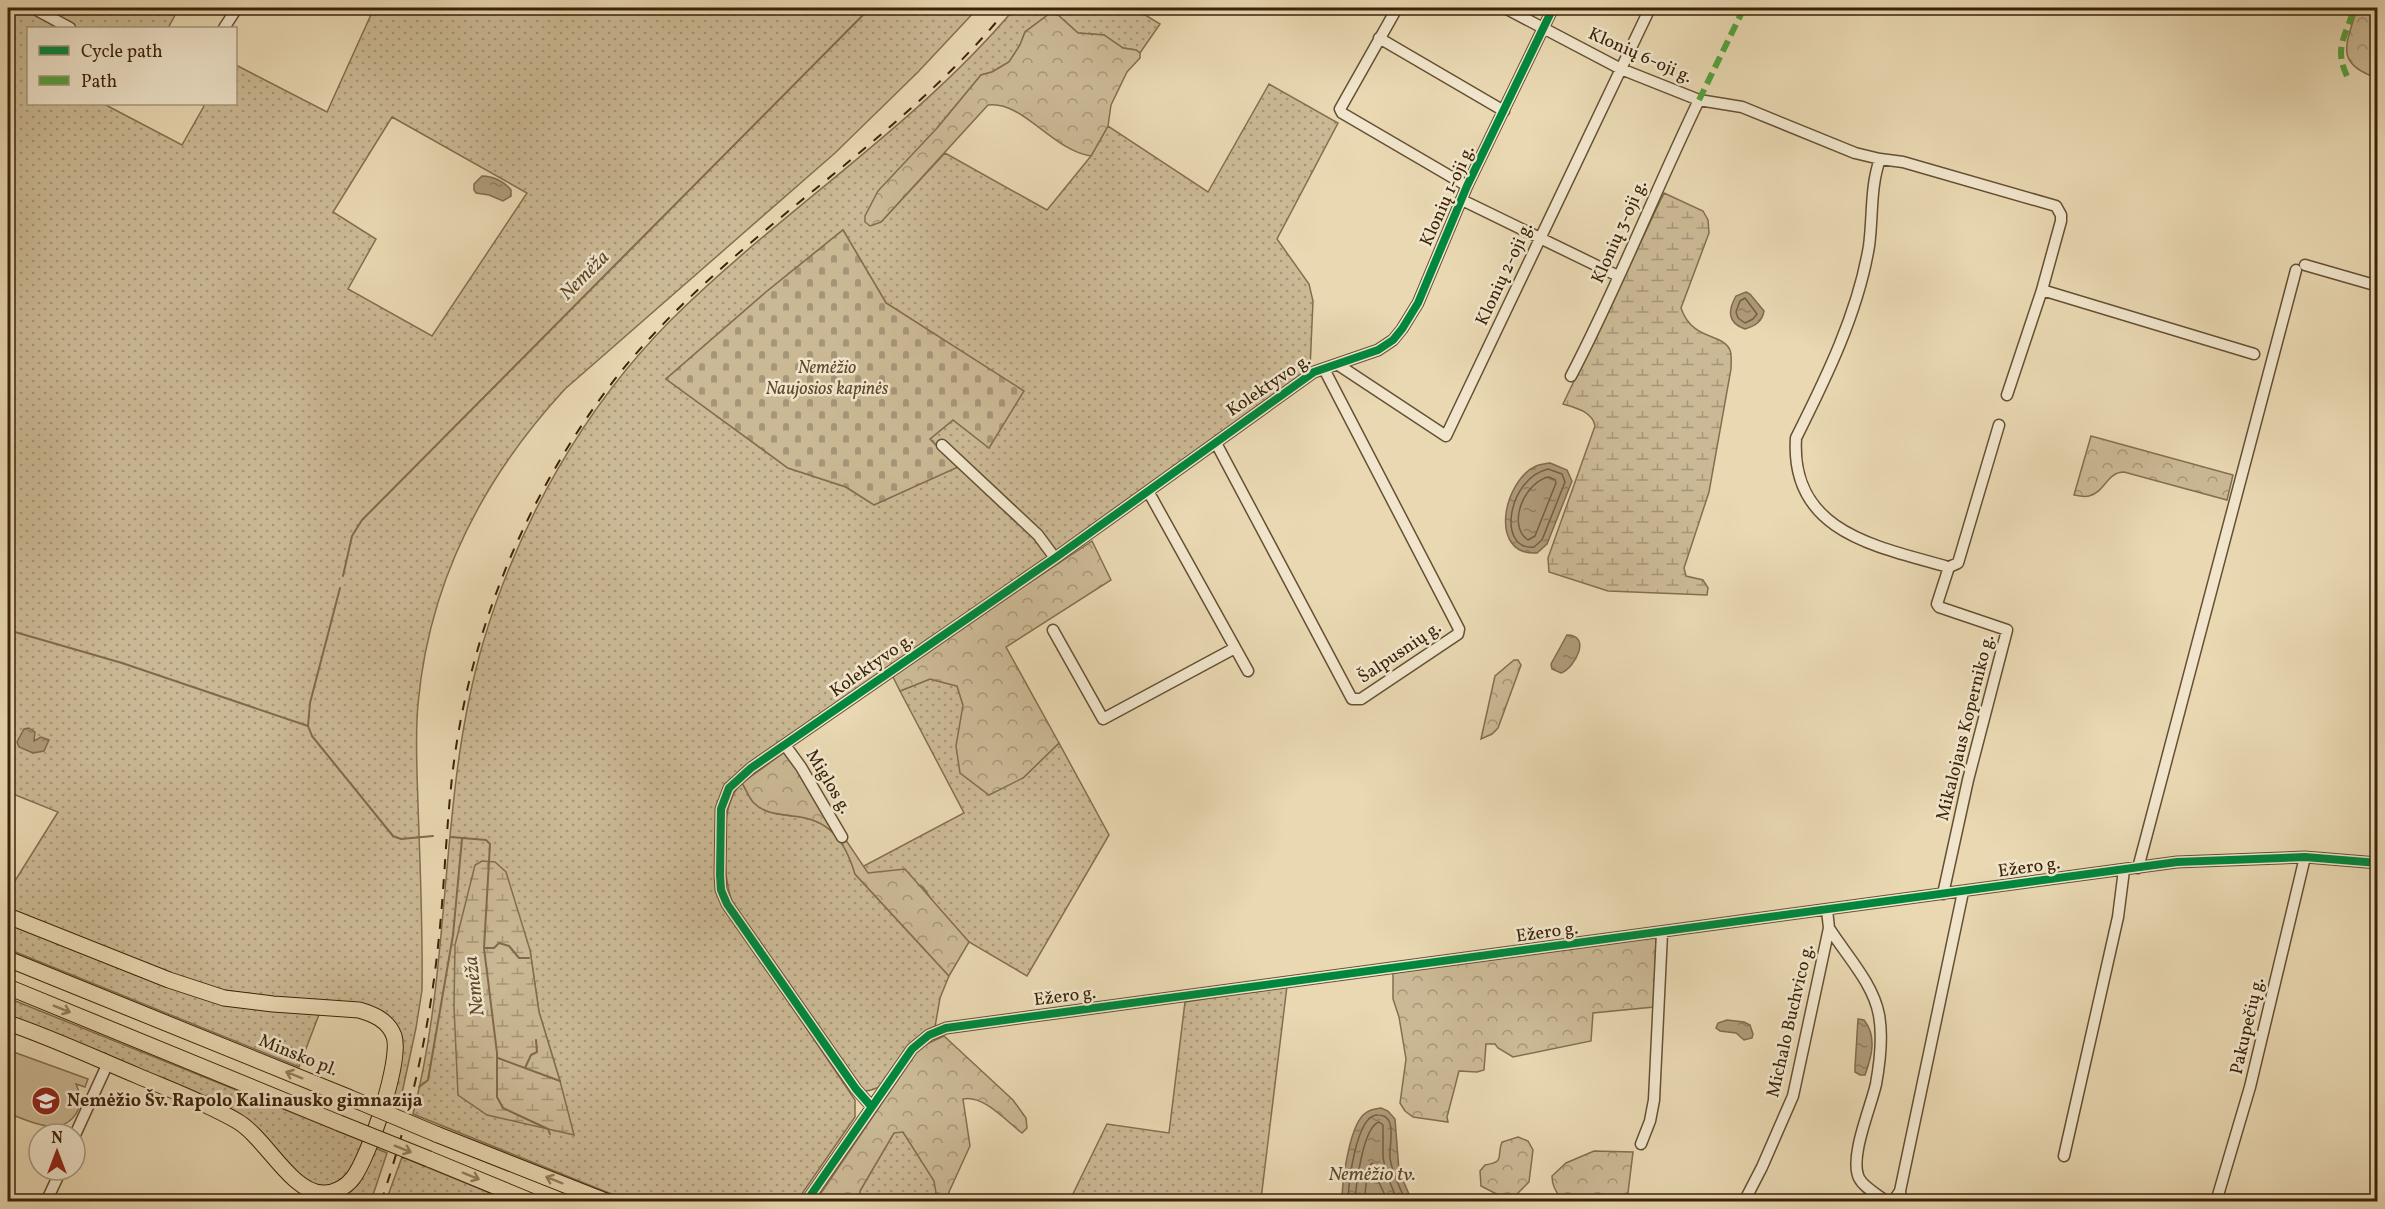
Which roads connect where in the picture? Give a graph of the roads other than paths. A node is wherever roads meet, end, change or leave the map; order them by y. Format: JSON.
{"nodes":[{"id":1,"x":33,"y":8,"type":"edge"},
{"id":2,"x":237,"y":8,"type":"edge"},
{"id":3,"x":1397,"y":8,"type":"edge"},
{"id":4,"x":1505,"y":8,"type":"edge"},
{"id":5,"x":1553,"y":8,"type":"edge"},
{"id":6,"x":1650,"y":8,"type":"edge"},
{"id":7,"x":68,"y":27,"type":"edge"},
{"id":8,"x":225,"y":27,"type":"edge"},
{"id":9,"x":1543,"y":29,"type":"junction"},
{"id":10,"x":1379,"y":38,"type":"junction"},
{"id":11,"x":1621,"y":69,"type":"junction"},
{"id":12,"x":1699,"y":100,"type":"junction"},
{"id":13,"x":1504,"y":111,"type":"junction"},
{"id":14,"x":1880,"y":159,"type":"junction"},
{"id":15,"x":1467,"y":186,"type":"junction"},
{"id":16,"x":1462,"y":200,"type":"junction"},
{"id":17,"x":1540,"y":237,"type":"junction"},
{"id":18,"x":1618,"y":276,"type":"junction"},
{"id":19,"x":2378,"y":286,"type":"edge"},
{"id":20,"x":2042,"y":290,"type":"junction"},
{"id":21,"x":2254,"y":354,"type":"dead end"},
{"id":22,"x":1337,"y":364,"type":"junction"},
{"id":23,"x":1324,"y":369,"type":"junction"},
{"id":24,"x":1571,"y":376,"type":"dead end"},
{"id":25,"x":2007,"y":395,"type":"dead end"},
{"id":26,"x":1999,"y":425,"type":"dead end"},
{"id":27,"x":1216,"y":443,"type":"junction"},
{"id":28,"x":942,"y":445,"type":"dead end"},
{"id":29,"x":1148,"y":491,"type":"junction"},
{"id":30,"x":1055,"y":558,"type":"junction"},
{"id":31,"x":1947,"y":568,"type":"junction"},
{"id":32,"x":1053,"y":630,"type":"dead end"},
{"id":33,"x":1236,"y":648,"type":"junction"},
{"id":34,"x":1248,"y":671,"type":"dead end"},
{"id":35,"x":785,"y":745,"type":"junction"},
{"id":36,"x":842,"y":837,"type":"dead end"},
{"id":37,"x":2304,"y":857,"type":"junction"},
{"id":38,"x":2378,"y":863,"type":"edge"},
{"id":39,"x":2138,"y":868,"type":"junction"},
{"id":40,"x":2124,"y":870,"type":"junction"},
{"id":41,"x":1963,"y":892,"type":"junction"},
{"id":42,"x":1943,"y":894,"type":"junction"},
{"id":43,"x":1827,"y":910,"type":"junction"},
{"id":44,"x":8,"y":916,"type":"edge"},
{"id":45,"x":1829,"y":928,"type":"junction"},
{"id":46,"x":1662,"y":933,"type":"junction"},
{"id":47,"x":8,"y":959,"type":"edge"},
{"id":48,"x":8,"y":987,"type":"edge"},
{"id":49,"x":8,"y":1023,"type":"edge"},
{"id":50,"x":108,"y":1063,"type":"junction"},
{"id":51,"x":871,"y":1106,"type":"junction"},
{"id":52,"x":81,"y":1122,"type":"edge"},
{"id":53,"x":1641,"y":1144,"type":"dead end"},
{"id":54,"x":2064,"y":1156,"type":"dead end"},
{"id":55,"x":55,"y":1182,"type":"edge"},
{"id":56,"x":1901,"y":1196,"type":"edge"},
{"id":57,"x":326,"y":1197,"type":"edge"},
{"id":58,"x":46,"y":1202,"type":"edge"},
{"id":59,"x":533,"y":1202,"type":"edge"},
{"id":60,"x":608,"y":1202,"type":"edge"},
{"id":61,"x":806,"y":1202,"type":"edge"},
{"id":62,"x":1744,"y":1202,"type":"edge"},
{"id":63,"x":1887,"y":1202,"type":"edge"},
{"id":64,"x":1893,"y":1202,"type":"edge"},
{"id":65,"x":2216,"y":1202,"type":"edge"}],
"edges":[{"from":1,"to":7,"type":"street"},
{"from":2,"to":8,"type":"street"},
{"from":3,"to":10,"type":"street"},
{"from":4,"to":9,"type":"street","name":"Klonių 6-oji g."},
{"from":5,"to":9,"type":"street","name":"Klonių 1-oji g."},
{"from":6,"to":11,"type":"street","name":"Klonių 2-oji g."},
{"from":9,"to":11,"type":"street","name":"Klonių 6-oji g."},
{"from":9,"to":13,"type":"street","name":"Klonių 1-oji g."},
{"from":10,"to":13,"type":"street"},
{"from":10,"to":15,"type":"street"},
{"from":11,"to":12,"type":"street","name":"Klonių 6-oji g."},
{"from":11,"to":17,"type":"street","name":"Klonių 2-oji g."},
{"from":12,"to":14,"type":"street"},
{"from":12,"to":18,"type":"street","name":"Klonių 3-oji g."},
{"from":13,"to":15,"type":"street","name":"Klonių 1-oji g."},
{"from":14,"to":20,"type":"street"},
{"from":14,"to":31,"type":"street"},
{"from":15,"to":16,"type":"street","name":"Klonių 1-oji g."},
{"from":16,"to":17,"type":"street"},
{"from":16,"to":22,"type":"street","name":"Klonių 1-oji g."},
{"from":17,"to":18,"type":"street"},
{"from":17,"to":22,"type":"street","name":"Klonių 2-oji g."},
{"from":18,"to":24,"type":"street","name":"Klonių 3-oji g."},
{"from":19,"to":39,"type":"street"},
{"from":20,"to":21,"type":"street"},
{"from":20,"to":25,"type":"street"},
{"from":22,"to":23,"type":"street","name":"Kolektyvo g."},
{"from":23,"to":27,"type":"street","name":"Kolektyvo g."},
{"from":23,"to":27,"type":"street","name":"Šalpusnių g."},
{"from":26,"to":31,"type":"street"},
{"from":27,"to":29,"type":"street","name":"Kolektyvo g."},
{"from":28,"to":30,"type":"street"},
{"from":29,"to":30,"type":"street","name":"Kolektyvo g."},
{"from":29,"to":33,"type":"street"},
{"from":30,"to":35,"type":"street","name":"Kolektyvo g."},
{"from":31,"to":42,"type":"street","name":"Mikalojaus Koperniko g."},
{"from":32,"to":33,"type":"street"},
{"from":33,"to":34,"type":"street"},
{"from":35,"to":36,"type":"street","name":"Miglos g."},
{"from":35,"to":51,"type":"street","name":"Kolektyvo g."},
{"from":37,"to":38,"type":"street","name":"Ežero g."},
{"from":37,"to":39,"type":"street","name":"Ežero g."},
{"from":37,"to":65,"type":"street","name":"Pakupečių g."},
{"from":39,"to":40,"type":"street","name":"Ežero g."},
{"from":40,"to":41,"type":"street","name":"Ežero g."},
{"from":40,"to":54,"type":"street"},
{"from":41,"to":42,"type":"street","name":"Ežero g."},
{"from":41,"to":56,"type":"street"},
{"from":42,"to":43,"type":"street","name":"Ežero g."},
{"from":43,"to":45,"type":"street","name":"Michalo Buchvico g."},
{"from":43,"to":46,"type":"street","name":"Ežero g."},
{"from":44,"to":57,"type":"highway"},
{"from":45,"to":62,"type":"street","name":"Michalo Buchvico g."},
{"from":45,"to":63,"type":"street"},
{"from":46,"to":51,"type":"street","name":"Ežero g."},
{"from":46,"to":53,"type":"street"},
{"from":60,"to":47,"type":"highway","name":"Minsko pl.","one_way":true,"bridge":true},
{"from":48,"to":59,"type":"highway","one_way":true,"bridge":true},
{"from":49,"to":50,"type":"highway"},
{"from":50,"to":52,"type":"street"},
{"from":50,"to":57,"type":"highway"},
{"from":51,"to":61,"type":"street","name":"Ežero g."},
{"from":55,"to":58,"type":"street"},
{"from":56,"to":64,"type":"street"}]}
